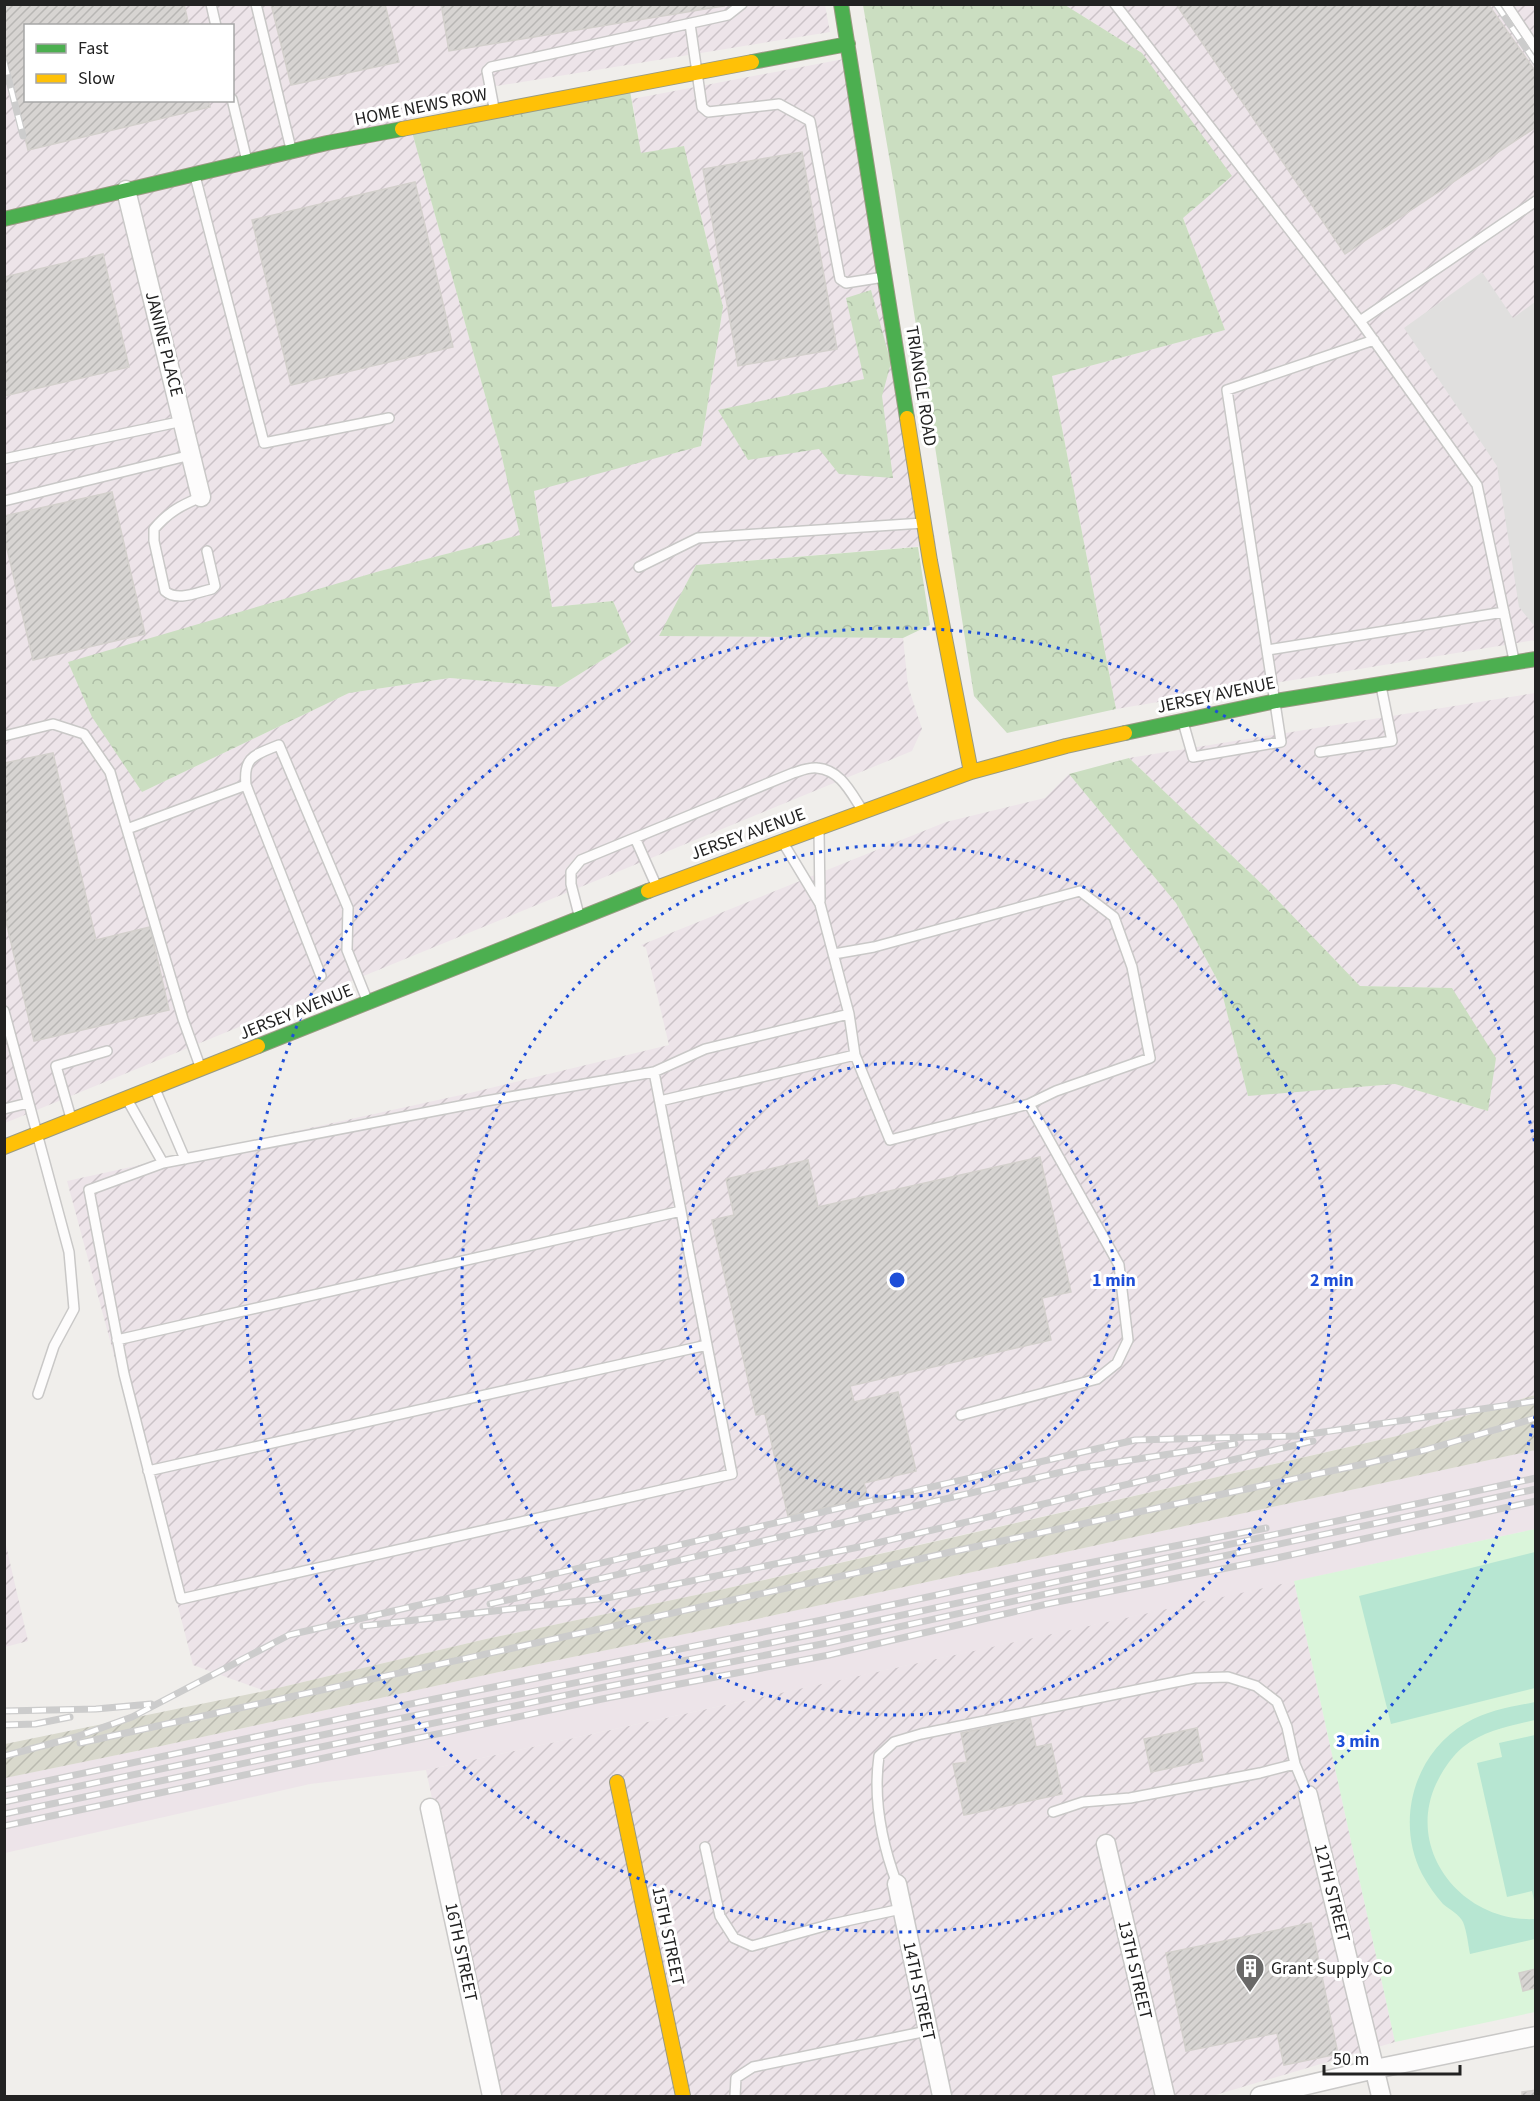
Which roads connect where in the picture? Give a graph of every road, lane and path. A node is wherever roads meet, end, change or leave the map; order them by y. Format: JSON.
{"nodes":[{"id":1,"x":211,"y":4,"type":"edge"},
{"id":2,"x":256,"y":4,"type":"edge"},
{"id":3,"x":742,"y":4,"type":"edge"},
{"id":4,"x":841,"y":4,"type":"edge"},
{"id":5,"x":1115,"y":4,"type":"edge"},
{"id":6,"x":1506,"y":4,"type":"edge"},
{"id":7,"x":216,"y":24,"type":"edge"},
{"id":8,"x":690,"y":24,"type":"junction"},
{"id":9,"x":848,"y":44,"type":"junction"},
{"id":10,"x":1536,"y":49,"type":"edge"},
{"id":11,"x":697,"y":72,"type":"junction"},
{"id":12,"x":233,"y":102,"type":"edge"},
{"id":13,"x":494,"y":111,"type":"junction"},
{"id":14,"x":291,"y":151,"type":"junction"},
{"id":15,"x":247,"y":162,"type":"junction"},
{"id":16,"x":194,"y":174,"type":"junction"},
{"id":17,"x":126,"y":190,"type":"junction"},
{"id":18,"x":1536,"y":201,"type":"edge"},
{"id":19,"x":6,"y":216,"type":"edge"},
{"id":20,"x":885,"y":276,"type":"junction"},
{"id":21,"x":1360,"y":321,"type":"junction"},
{"id":22,"x":1374,"y":340,"type":"junction"},
{"id":23,"x":389,"y":418,"type":"dead end"},
{"id":24,"x":183,"y":421,"type":"junction"},
{"id":25,"x":191,"y":455,"type":"junction"},
{"id":26,"x":4,"y":459,"type":"edge"},
{"id":27,"x":201,"y":497,"type":"joint"},
{"id":28,"x":4,"y":501,"type":"edge"},
{"id":29,"x":925,"y":523,"type":"junction"},
{"id":30,"x":207,"y":551,"type":"dead end"},
{"id":31,"x":639,"y":567,"type":"dead end"},
{"id":32,"x":1504,"y":612,"type":"junction"},
{"id":33,"x":1268,"y":650,"type":"junction"},
{"id":34,"x":1536,"y":659,"type":"edge"},
{"id":35,"x":1515,"y":663,"type":"junction"},
{"id":36,"x":1381,"y":684,"type":"junction"},
{"id":37,"x":1275,"y":701,"type":"junction"},
{"id":38,"x":1182,"y":721,"type":"junction"},
{"id":39,"x":4,"y":736,"type":"edge"},
{"id":40,"x":1320,"y":752,"type":"dead end"},
{"id":41,"x":971,"y":772,"type":"junction"},
{"id":42,"x":246,"y":785,"type":"junction"},
{"id":43,"x":862,"y":810,"type":"junction"},
{"id":44,"x":819,"y":827,"type":"junction"},
{"id":45,"x":127,"y":829,"type":"junction"},
{"id":46,"x":636,"y":838,"type":"junction"},
{"id":47,"x":782,"y":840,"type":"junction"},
{"id":48,"x":657,"y":887,"type":"junction"},
{"id":49,"x":820,"y":904,"type":"junction"},
{"id":50,"x":580,"y":918,"type":"junction"},
{"id":51,"x":834,"y":954,"type":"junction"},
{"id":52,"x":321,"y":976,"type":"dead end"},
{"id":53,"x":368,"y":1002,"type":"junction"},
{"id":54,"x":4,"y":1011,"type":"edge"},
{"id":55,"x":849,"y":1014,"type":"junction"},
{"id":56,"x":107,"y":1051,"type":"dead end"},
{"id":57,"x":855,"y":1055,"type":"junction"},
{"id":58,"x":201,"y":1069,"type":"junction"},
{"id":59,"x":654,"y":1072,"type":"junction"},
{"id":60,"x":155,"y":1087,"type":"junction"},
{"id":61,"x":126,"y":1099,"type":"junction"},
{"id":62,"x":660,"y":1101,"type":"junction"},
{"id":63,"x":28,"y":1102,"type":"junction"},
{"id":64,"x":1029,"y":1104,"type":"junction"},
{"id":65,"x":4,"y":1109,"type":"edge"},
{"id":66,"x":72,"y":1120,"type":"junction"},
{"id":67,"x":37,"y":1134,"type":"junction"},
{"id":68,"x":4,"y":1147,"type":"edge"},
{"id":69,"x":185,"y":1159,"type":"junction"},
{"id":70,"x":163,"y":1163,"type":"junction"},
{"id":71,"x":681,"y":1210,"type":"junction"},
{"id":72,"x":117,"y":1340,"type":"junction"},
{"id":73,"x":707,"y":1344,"type":"junction"},
{"id":74,"x":38,"y":1394,"type":"dead end"},
{"id":75,"x":961,"y":1415,"type":"dead end"},
{"id":76,"x":148,"y":1471,"type":"junction"},
{"id":77,"x":1295,"y":1764,"type":"junction"},
{"id":78,"x":617,"y":1782,"type":"dead end"},
{"id":79,"x":1308,"y":1795,"type":"joint"},
{"id":80,"x":430,"y":1808,"type":"dead end"},
{"id":81,"x":1053,"y":1812,"type":"dead end"},
{"id":82,"x":1106,"y":1844,"type":"dead end"},
{"id":83,"x":705,"y":1847,"type":"dead end"},
{"id":84,"x":897,"y":1884,"type":"joint"},
{"id":85,"x":902,"y":1909,"type":"junction"},
{"id":86,"x":927,"y":2031,"type":"junction"},
{"id":87,"x":1536,"y":2036,"type":"edge"},
{"id":88,"x":1375,"y":2069,"type":"junction"},
{"id":89,"x":492,"y":2097,"type":"edge"},
{"id":90,"x":683,"y":2097,"type":"edge"},
{"id":91,"x":735,"y":2097,"type":"edge"},
{"id":92,"x":942,"y":2097,"type":"edge"},
{"id":93,"x":1165,"y":2097,"type":"edge"},
{"id":94,"x":1260,"y":2097,"type":"edge"},
{"id":95,"x":1381,"y":2097,"type":"edge"}],
"edges":[{"from":1,"to":7,"type":"lane"},
{"from":2,"to":14,"type":"lane"},
{"from":3,"to":8,"type":"lane"},
{"from":4,"to":9,"type":"street","name":"TRIANGLE ROAD"},
{"from":5,"to":21,"type":"lane"},
{"from":6,"to":10,"type":"lane"},
{"from":8,"to":11,"type":"lane"},
{"from":8,"to":13,"type":"lane"},
{"from":9,"to":11,"type":"street","name":"HOME NEWS ROW"},
{"from":9,"to":20,"type":"street","name":"TRIANGLE ROAD"},
{"from":11,"to":13,"type":"street","name":"HOME NEWS ROW"},
{"from":11,"to":20,"type":"lane"},
{"from":12,"to":15,"type":"lane"},
{"from":13,"to":14,"type":"street","name":"HOME NEWS ROW"},
{"from":14,"to":15,"type":"street","name":"HOME NEWS ROW"},
{"from":15,"to":16,"type":"street","name":"HOME NEWS ROW"},
{"from":16,"to":17,"type":"street","name":"HOME NEWS ROW"},
{"from":16,"to":23,"type":"lane"},
{"from":17,"to":19,"type":"street","name":"HOME NEWS ROW"},
{"from":17,"to":24,"type":"street","name":"JANINE PLACE"},
{"from":18,"to":21,"type":"lane"},
{"from":20,"to":29,"type":"street","name":"TRIANGLE ROAD"},
{"from":21,"to":22,"type":"lane"},
{"from":22,"to":32,"type":"lane"},
{"from":22,"to":33,"type":"lane"},
{"from":24,"to":25,"type":"street","name":"JANINE PLACE"},
{"from":24,"to":26,"type":"lane"},
{"from":25,"to":27,"type":"street","name":"JANINE PLACE"},
{"from":25,"to":28,"type":"lane"},
{"from":27,"to":30,"type":"lane"},
{"from":29,"to":31,"type":"lane"},
{"from":29,"to":41,"type":"street","name":"TRIANGLE ROAD"},
{"from":32,"to":33,"type":"lane"},
{"from":32,"to":35,"type":"lane"},
{"from":33,"to":37,"type":"lane"},
{"from":34,"to":35,"type":"street","name":"JERSEY AVENUE"},
{"from":35,"to":36,"type":"street","name":"JERSEY AVENUE"},
{"from":36,"to":37,"type":"street","name":"JERSEY AVENUE"},
{"from":36,"to":40,"type":"lane"},
{"from":37,"to":38,"type":"street","name":"JERSEY AVENUE"},
{"from":37,"to":38,"type":"lane"},
{"from":38,"to":41,"type":"street","name":"JERSEY AVENUE"},
{"from":39,"to":45,"type":"lane"},
{"from":41,"to":43,"type":"street","name":"JERSEY AVENUE"},
{"from":42,"to":45,"type":"lane"},
{"from":42,"to":52,"type":"lane"},
{"from":42,"to":53,"type":"lane"},
{"from":43,"to":44,"type":"street","name":"JERSEY AVENUE"},
{"from":43,"to":46,"type":"lane"},
{"from":44,"to":47,"type":"street","name":"JERSEY AVENUE"},
{"from":44,"to":49,"type":"lane"},
{"from":45,"to":58,"type":"lane"},
{"from":46,"to":48,"type":"lane"},
{"from":46,"to":50,"type":"lane"},
{"from":47,"to":48,"type":"street","name":"JERSEY AVENUE"},
{"from":47,"to":49,"type":"lane"},
{"from":48,"to":50,"type":"street","name":"JERSEY AVENUE"},
{"from":49,"to":51,"type":"lane"},
{"from":50,"to":53,"type":"street","name":"JERSEY AVENUE"},
{"from":51,"to":55,"type":"lane"},
{"from":51,"to":64,"type":"lane"},
{"from":53,"to":58,"type":"street","name":"JERSEY AVENUE"},
{"from":54,"to":63,"type":"lane"},
{"from":55,"to":57,"type":"lane"},
{"from":55,"to":59,"type":"lane"},
{"from":56,"to":66,"type":"lane"},
{"from":57,"to":62,"type":"lane"},
{"from":57,"to":64,"type":"lane"},
{"from":58,"to":60,"type":"street","name":"JERSEY AVENUE"},
{"from":59,"to":62,"type":"lane"},
{"from":59,"to":69,"type":"lane"},
{"from":60,"to":61,"type":"street","name":"JERSEY AVENUE"},
{"from":60,"to":69,"type":"lane"},
{"from":61,"to":66,"type":"street","name":"JERSEY AVENUE"},
{"from":61,"to":70,"type":"lane"},
{"from":62,"to":71,"type":"lane"},
{"from":63,"to":65,"type":"lane"},
{"from":63,"to":67,"type":"lane"},
{"from":64,"to":75,"type":"lane"},
{"from":66,"to":67,"type":"street","name":"JERSEY AVENUE"},
{"from":67,"to":68,"type":"street","name":"JERSEY AVENUE"},
{"from":67,"to":74,"type":"lane"},
{"from":69,"to":70,"type":"lane"},
{"from":70,"to":72,"type":"lane"},
{"from":71,"to":72,"type":"lane"},
{"from":71,"to":73,"type":"lane"},
{"from":72,"to":76,"type":"lane"},
{"from":73,"to":76,"type":"lane"},
{"from":73,"to":76,"type":"lane"},
{"from":77,"to":79,"type":"lane"},
{"from":77,"to":81,"type":"lane"},
{"from":77,"to":84,"type":"lane"},
{"from":78,"to":90,"type":"street","name":"15TH STREET"},
{"from":79,"to":88,"type":"street","name":"12TH STREET"},
{"from":80,"to":89,"type":"street","name":"16TH STREET"},
{"from":82,"to":93,"type":"street","name":"13TH STREET"},
{"from":83,"to":85,"type":"lane"},
{"from":84,"to":85,"type":"street","name":"14TH STREET"},
{"from":85,"to":86,"type":"street","name":"14TH STREET"},
{"from":86,"to":91,"type":"lane"},
{"from":86,"to":92,"type":"street","name":"14TH STREET"},
{"from":87,"to":88,"type":"street"},
{"from":88,"to":94,"type":"street"},
{"from":88,"to":95,"type":"street","name":"12TH STREET"}]}
